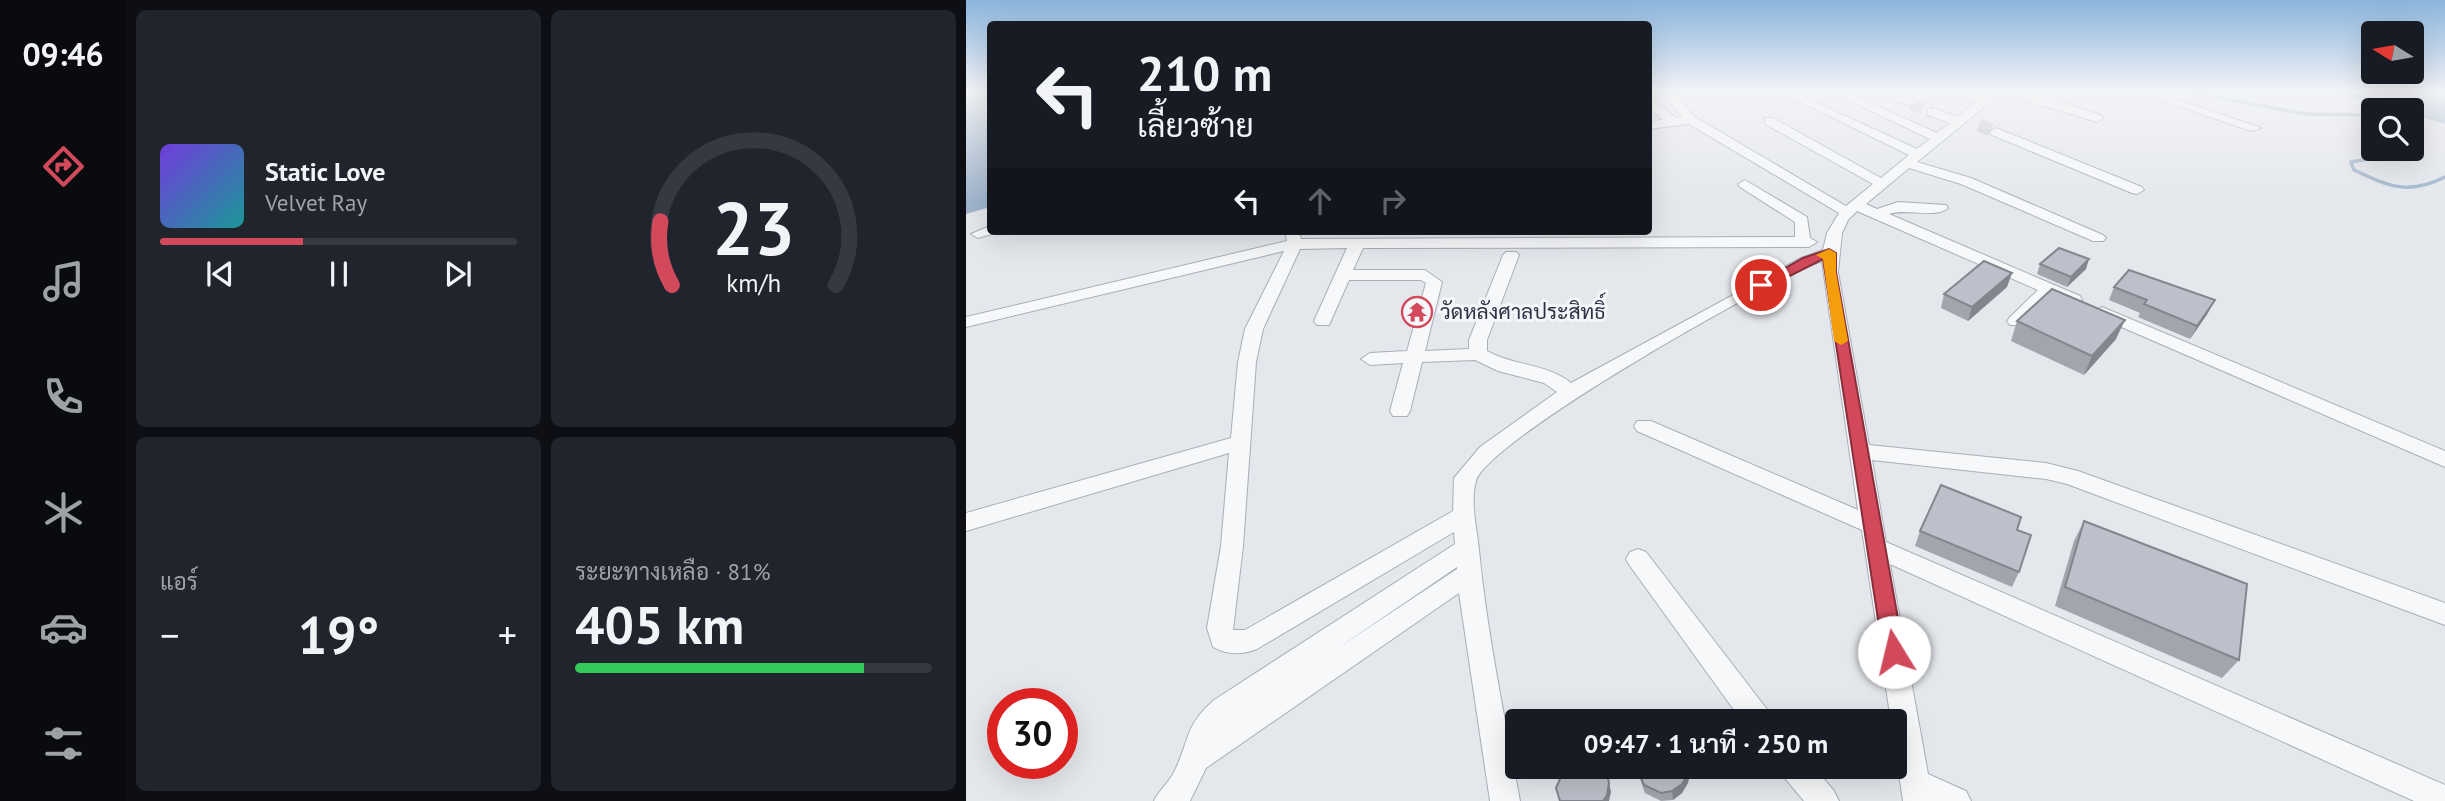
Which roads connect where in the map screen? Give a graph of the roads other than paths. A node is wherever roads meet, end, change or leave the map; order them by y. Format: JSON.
{"nodes":[{"id":1,"x":1706,"y":128,"type":"edge"},
{"id":2,"x":1782,"y":128,"type":"edge"},
{"id":3,"x":1854,"y":128,"type":"edge"},
{"id":4,"x":1917,"y":128,"type":"tunnel mouth"},
{"id":5,"x":1955,"y":128,"type":"edge"},
{"id":6,"x":1996,"y":132,"type":"tunnel mouth"},
{"id":7,"x":1938,"y":138,"type":"junction"},
{"id":8,"x":1911,"y":159,"type":"junction"},
{"id":9,"x":1881,"y":183,"type":"junction"},
{"id":10,"x":1745,"y":184,"type":"dead end"},
{"id":11,"x":2137,"y":190,"type":"dead end"},
{"id":12,"x":1941,"y":208,"type":"dead end"},
{"id":13,"x":1852,"y":209,"type":"junction"},
{"id":14,"x":1876,"y":214,"type":"junction"},
{"id":15,"x":1402,"y":237,"type":"edge"},
{"id":16,"x":1626,"y":237,"type":"edge"},
{"id":17,"x":1294,"y":238,"type":"edge"},
{"id":18,"x":2098,"y":238,"type":"dead end"},
{"id":19,"x":1357,"y":244,"type":"junction"},
{"id":20,"x":1814,"y":244,"type":"junction"},
{"id":21,"x":1513,"y":250,"type":"junction"},
{"id":22,"x":1343,"y":275,"type":"junction"},
{"id":23,"x":2048,"y":289,"type":"junction"},
{"id":24,"x":1323,"y":321,"type":"dead end"},
{"id":25,"x":2017,"y":321,"type":"edge"},
{"id":26,"x":966,"y":322,"type":"edge"},
{"id":27,"x":1478,"y":354,"type":"junction"},
{"id":28,"x":1414,"y":357,"type":"junction"},
{"id":29,"x":1370,"y":359,"type":"dead end"},
{"id":30,"x":1569,"y":393,"type":"junction"},
{"id":31,"x":1400,"y":411,"type":"dead end"},
{"id":32,"x":1644,"y":426,"type":"dead end"},
{"id":33,"x":1239,"y":443,"type":"junction"},
{"id":34,"x":1860,"y":451,"type":"junction"},
{"id":35,"x":2445,"y":459,"type":"edge"},
{"id":36,"x":1464,"y":515,"type":"junction"},
{"id":37,"x":966,"y":522,"type":"edge"},
{"id":38,"x":1875,"y":536,"type":"junction"},
{"id":39,"x":1638,"y":559,"type":"dead end"},
{"id":40,"x":1469,"y":561,"type":"junction"},
{"id":41,"x":2445,"y":614,"type":"edge"},
{"id":42,"x":1750,"y":709,"type":"edge"},
{"id":43,"x":1805,"y":779,"type":"edge"},
{"id":44,"x":1916,"y":792,"type":"edge"},
{"id":45,"x":2445,"y":800,"type":"edge"},
{"id":46,"x":1169,"y":801,"type":"edge"},
{"id":47,"x":1504,"y":801,"type":"edge"},
{"id":48,"x":1824,"y":801,"type":"edge"},
{"id":49,"x":1956,"y":801,"type":"edge"}],
"edges":[{"from":1,"to":13,"type":"street"},
{"from":2,"to":9,"type":"street"},
{"from":3,"to":8,"type":"street"},
{"from":4,"to":7,"type":"street"},
{"from":5,"to":7,"type":"street"},
{"from":6,"to":11,"type":"street"},
{"from":7,"to":8,"type":"street"},
{"from":8,"to":9,"type":"street"},
{"from":8,"to":18,"type":"street"},
{"from":9,"to":13,"type":"street"},
{"from":10,"to":20,"type":"street"},
{"from":12,"to":14,"type":"lane"},
{"from":13,"to":14,"type":"street"},
{"from":13,"to":20,"type":"street"},
{"from":14,"to":23,"type":"street"},
{"from":15,"to":19,"type":"street"},
{"from":15,"to":21,"type":"street"},
{"from":16,"to":20,"type":"street"},
{"from":16,"to":21,"type":"street"},
{"from":17,"to":19,"type":"street"},
{"from":17,"to":26,"type":"street"},
{"from":17,"to":33,"type":"street"},
{"from":19,"to":22,"type":"street"},
{"from":20,"to":30,"type":"street"},
{"from":20,"to":34,"type":"street"},
{"from":21,"to":27,"type":"street"},
{"from":22,"to":24,"type":"street"},
{"from":22,"to":28,"type":"street"},
{"from":23,"to":25,"type":"lane"},
{"from":23,"to":35,"type":"street"},
{"from":27,"to":28,"type":"street"},
{"from":27,"to":30,"type":"street"},
{"from":28,"to":29,"type":"street"},
{"from":28,"to":31,"type":"street"},
{"from":30,"to":36,"type":"street"},
{"from":32,"to":38,"type":"street"},
{"from":33,"to":36,"type":"street"},
{"from":33,"to":37,"type":"street"},
{"from":34,"to":38,"type":"street"},
{"from":34,"to":41,"type":"street"},
{"from":36,"to":40,"type":"street"},
{"from":38,"to":44,"type":"street"},
{"from":38,"to":45,"type":"street"},
{"from":39,"to":42,"type":"street"},
{"from":40,"to":46,"type":"street"},
{"from":40,"to":47,"type":"street"},
{"from":43,"to":48,"type":"lane"},
{"from":44,"to":49,"type":"street"}]}
